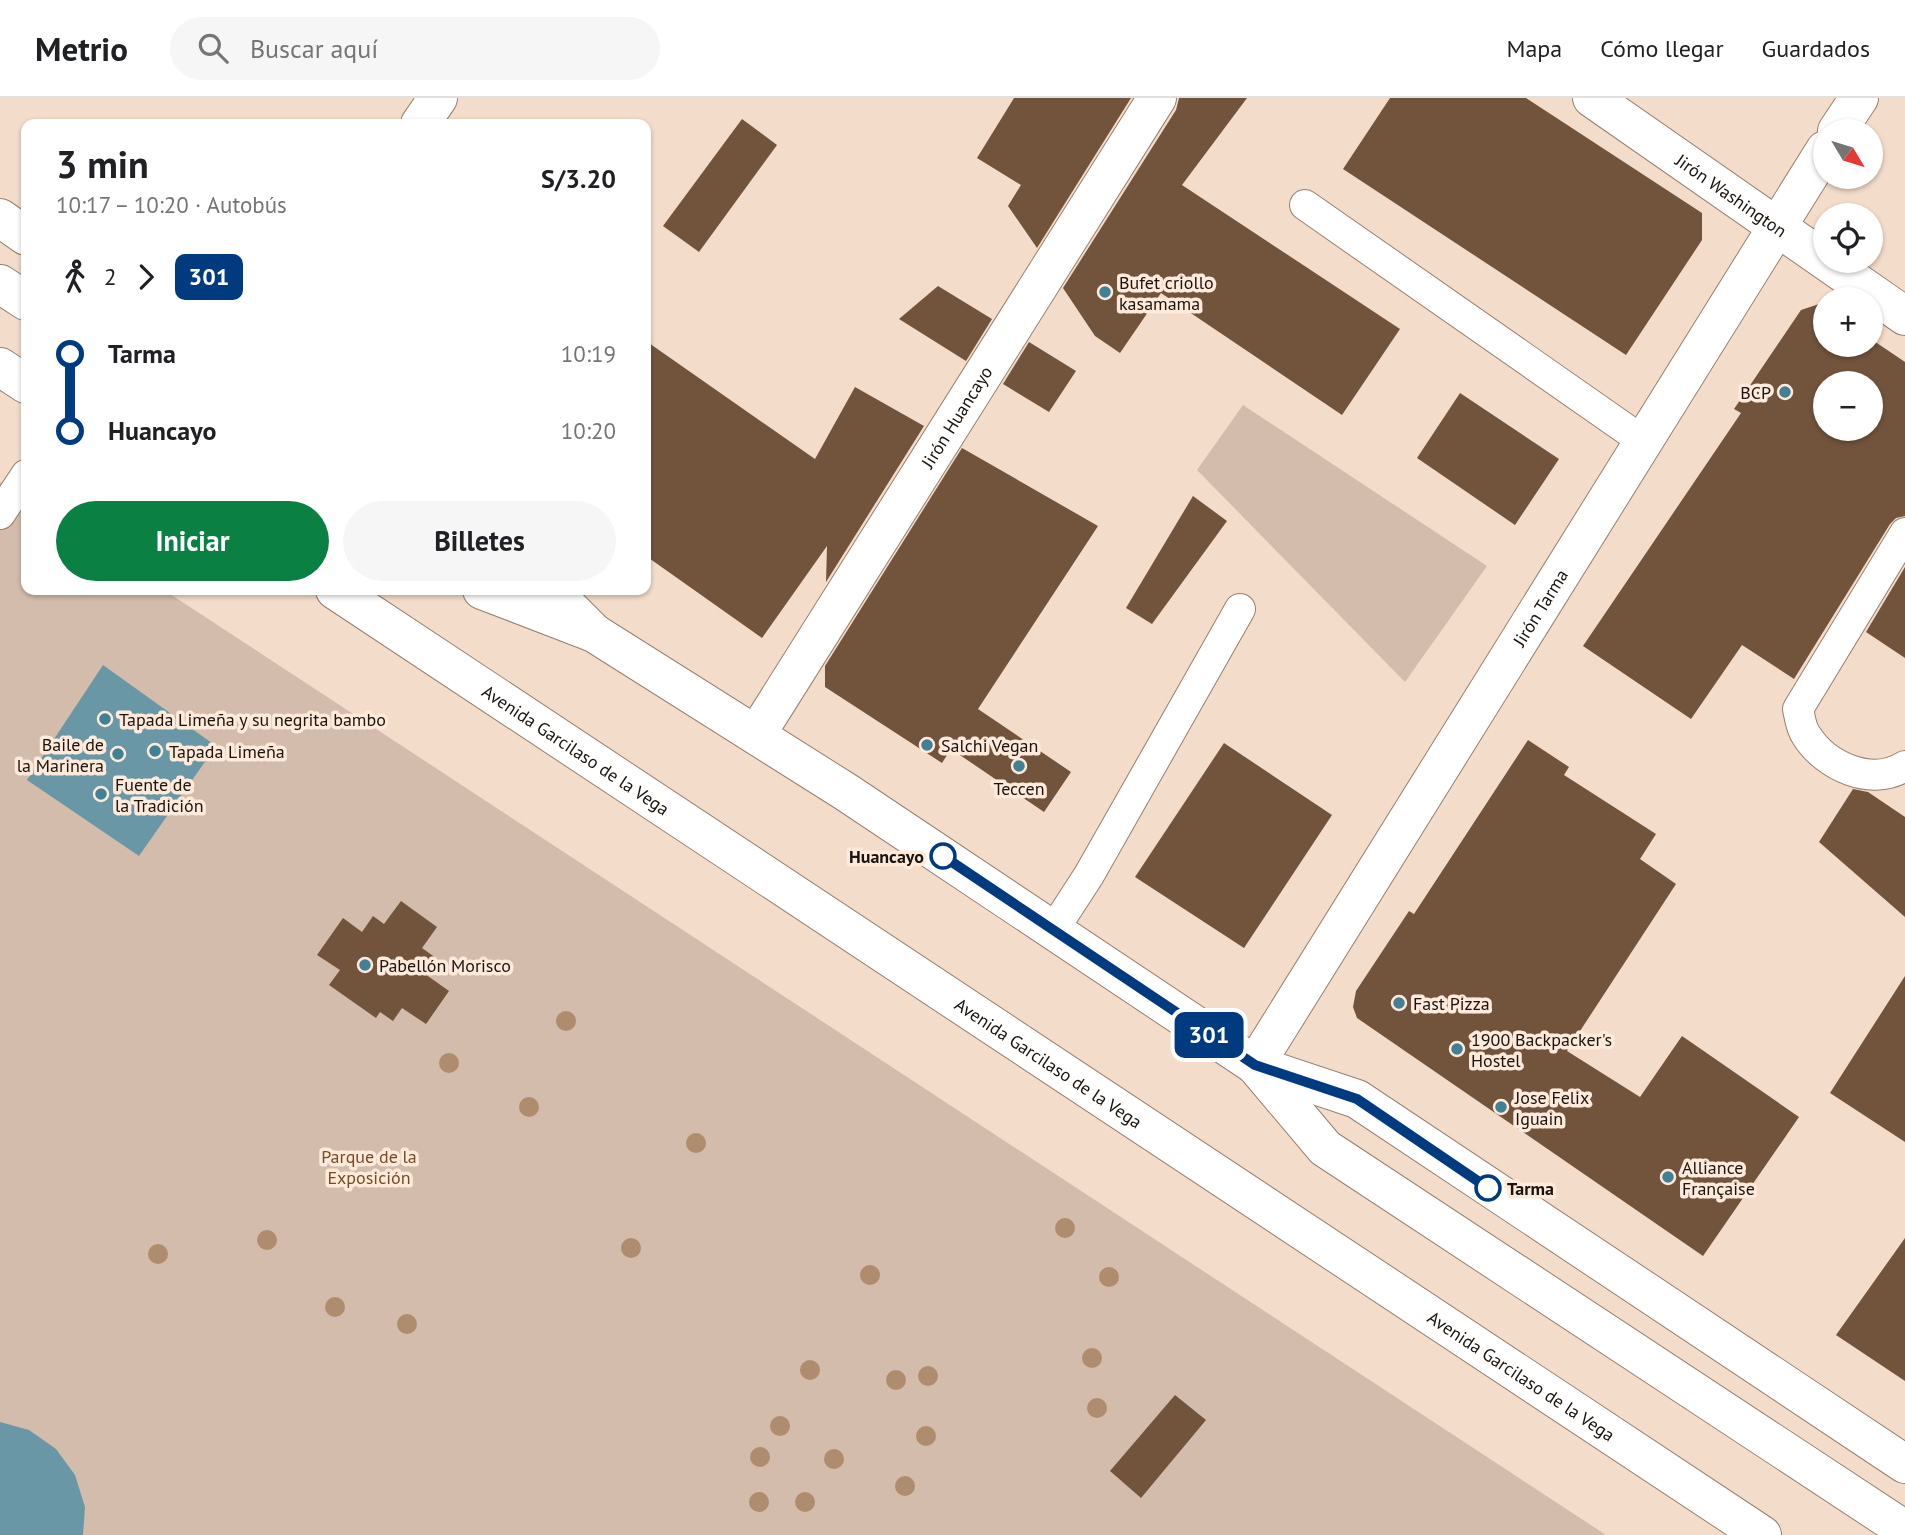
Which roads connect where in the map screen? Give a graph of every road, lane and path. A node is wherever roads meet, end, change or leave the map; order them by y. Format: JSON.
{"nodes":[{"id":1,"x":438,"y":98,"type":"edge"},
{"id":2,"x":1157,"y":98,"type":"edge"},
{"id":3,"x":1592,"y":98,"type":"edge"},
{"id":4,"x":1859,"y":98,"type":"edge"},
{"id":5,"x":423,"y":119,"type":"edge"},
{"id":6,"x":1846,"y":119,"type":"edge"},
{"id":7,"x":1813,"y":169,"type":"edge"},
{"id":8,"x":1305,"y":205,"type":"dead end"},
{"id":9,"x":0,"y":218,"type":"edge"},
{"id":10,"x":1776,"y":226,"type":"junction"},
{"id":11,"x":21,"y":233,"type":"edge"},
{"id":12,"x":0,"y":285,"type":"edge"},
{"id":13,"x":21,"y":299,"type":"edge"},
{"id":14,"x":1905,"y":316,"type":"edge"},
{"id":15,"x":0,"y":367,"type":"edge"},
{"id":16,"x":21,"y":381,"type":"edge"},
{"id":17,"x":1643,"y":441,"type":"junction"},
{"id":18,"x":21,"y":482,"type":"edge"},
{"id":19,"x":0,"y":514,"type":"edge"},
{"id":20,"x":1905,"y":533,"type":"edge"},
{"id":21,"x":343,"y":595,"type":"edge"},
{"id":22,"x":495,"y":595,"type":"edge"},
{"id":23,"x":556,"y":595,"type":"edge"},
{"id":24,"x":1240,"y":609,"type":"dead end"},
{"id":25,"x":594,"y":633,"type":"junction"},
{"id":26,"x":756,"y":735,"type":"junction"},
{"id":27,"x":1905,"y":766,"type":"edge"},
{"id":28,"x":1054,"y":929,"type":"junction"},
{"id":29,"x":1255,"y":1065,"type":"junction"},
{"id":30,"x":1905,"y":1464,"type":"edge"},
{"id":31,"x":1905,"y":1530,"type":"edge"},
{"id":32,"x":1762,"y":1535,"type":"edge"}],
"edges":[{"from":1,"to":5,"type":"main road"},
{"from":2,"to":26,"type":"main road","name":"Jirón Huancayo"},
{"from":3,"to":10,"type":"main road","name":"Jirón Washington"},
{"from":4,"to":6,"type":"main road"},
{"from":7,"to":10,"type":"main road","name":"Jirón Tarma"},
{"from":8,"to":17,"type":"lane"},
{"from":9,"to":11,"type":"main road"},
{"from":10,"to":14,"type":"main road","name":"Jirón Washington"},
{"from":10,"to":17,"type":"main road","name":"Jirón Tarma"},
{"from":12,"to":13,"type":"main road"},
{"from":15,"to":16,"type":"main road"},
{"from":17,"to":29,"type":"main road","name":"Jirón Tarma"},
{"from":18,"to":19,"type":"lane"},
{"from":20,"to":27,"type":"lane"},
{"from":21,"to":32,"type":"main road","name":"Avenida Garcilaso de la Vega"},
{"from":22,"to":25,"type":"main road"},
{"from":23,"to":25,"type":"main road"},
{"from":24,"to":28,"type":"lane"},
{"from":25,"to":26,"type":"main road"},
{"from":26,"to":28,"type":"main road"},
{"from":28,"to":29,"type":"main road"},
{"from":29,"to":30,"type":"main road"},
{"from":29,"to":31,"type":"main road"}]}
